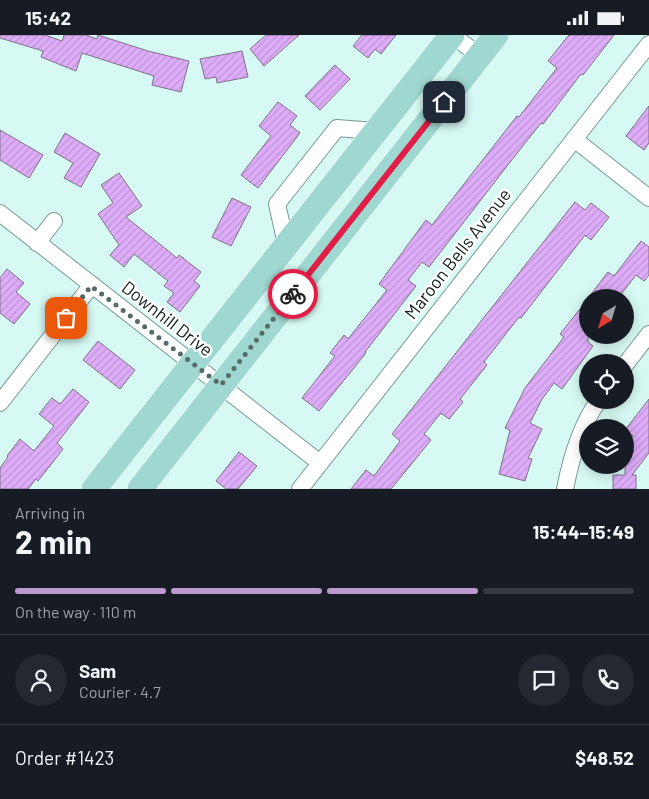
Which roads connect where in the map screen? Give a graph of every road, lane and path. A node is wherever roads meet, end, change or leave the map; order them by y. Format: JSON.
{"nodes":[{"id":1,"x":452,"y":35,"type":"edge"},
{"id":2,"x":496,"y":35,"type":"edge"},
{"id":3,"x":649,"y":44,"type":"edge"},
{"id":4,"x":480,"y":56,"type":"junction"},
{"id":5,"x":574,"y":139,"type":"junction"},
{"id":6,"x":649,"y":198,"type":"edge"},
{"id":7,"x":0,"y":213,"type":"edge"},
{"id":8,"x":54,"y":221,"type":"dead end"},
{"id":9,"x":37,"y":243,"type":"junction"},
{"id":10,"x":91,"y":286,"type":"junction"},
{"id":11,"x":649,"y":334,"type":"edge"},
{"id":12,"x":634,"y":354,"type":"edge"},
{"id":13,"x":191,"y":363,"type":"junction"},
{"id":14,"x":221,"y":385,"type":"junction"},
{"id":15,"x":0,"y":403,"type":"edge"},
{"id":16,"x":594,"y":409,"type":"edge"},
{"id":17,"x":320,"y":463,"type":"junction"},
{"id":18,"x":94,"y":489,"type":"edge"},
{"id":19,"x":140,"y":489,"type":"edge"},
{"id":20,"x":300,"y":489,"type":"edge"},
{"id":21,"x":565,"y":489,"type":"edge"}],
"edges":[{"from":1,"to":4,"type":"street"},
{"from":1,"to":13,"type":"main road"},
{"from":2,"to":4,"type":"main road"},
{"from":3,"to":5,"type":"street","name":"Maroon Bells Avenue"},
{"from":4,"to":14,"type":"main road"},
{"from":5,"to":6,"type":"street"},
{"from":5,"to":17,"type":"street","name":"Maroon Bells Avenue"},
{"from":7,"to":9,"type":"street","name":"Downhill Drive"},
{"from":8,"to":9,"type":"street"},
{"from":9,"to":10,"type":"street","name":"Downhill Drive"},
{"from":10,"to":13,"type":"street","name":"Downhill Drive"},
{"from":10,"to":15,"type":"street"},
{"from":11,"to":12,"type":"street"},
{"from":13,"to":14,"type":"street","name":"Downhill Drive"},
{"from":13,"to":18,"type":"main road"},
{"from":14,"to":17,"type":"street","name":"Downhill Drive"},
{"from":14,"to":19,"type":"main road"},
{"from":16,"to":21,"type":"street"},
{"from":17,"to":20,"type":"street","name":"Maroon Bells Avenue"}]}
